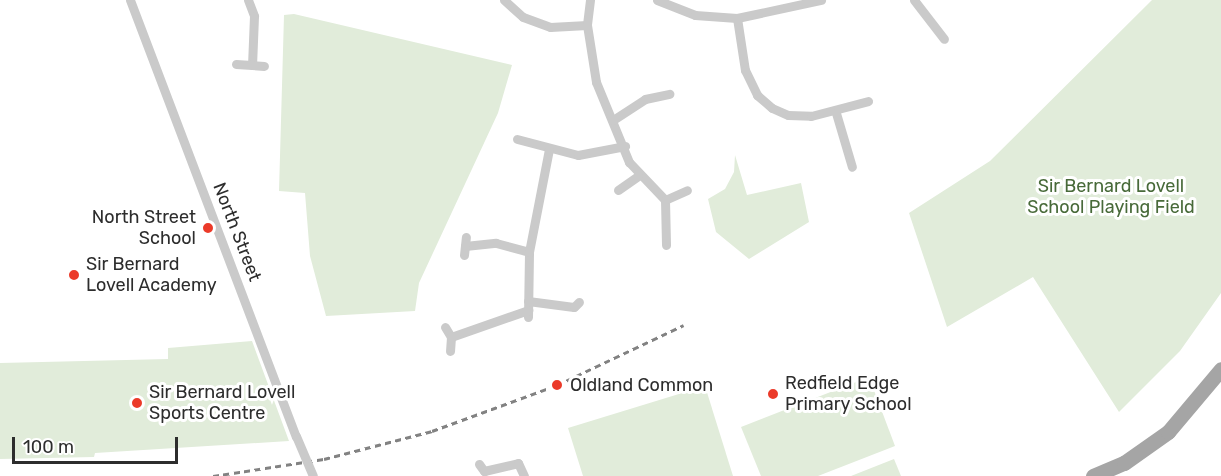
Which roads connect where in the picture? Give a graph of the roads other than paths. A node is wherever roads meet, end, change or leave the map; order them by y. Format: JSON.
{"nodes":[{"id":1,"x":248,"y":0,"type":"edge"},
{"id":2,"x":504,"y":0,"type":"edge"},
{"id":3,"x":590,"y":0,"type":"edge"},
{"id":4,"x":657,"y":0,"type":"edge"},
{"id":5,"x":914,"y":0,"type":"edge"},
{"id":6,"x":132,"y":1,"type":"edge"},
{"id":7,"x":816,"y":1,"type":"edge"},
{"id":8,"x":737,"y":18,"type":"junction"},
{"id":9,"x":587,"y":25,"type":"junction"},
{"id":10,"x":944,"y":39,"type":"dead end"},
{"id":11,"x":236,"y":64,"type":"dead end"},
{"id":12,"x":252,"y":64,"type":"junction"},
{"id":13,"x":264,"y":66,"type":"dead end"},
{"id":14,"x":669,"y":94,"type":"dead end"},
{"id":15,"x":868,"y":102,"type":"dead end"},
{"id":16,"x":836,"y":113,"type":"junction"},
{"id":17,"x":613,"y":120,"type":"junction"},
{"id":18,"x":517,"y":139,"type":"dead end"},
{"id":19,"x":625,"y":146,"type":"junction"},
{"id":20,"x":549,"y":149,"type":"junction"},
{"id":21,"x":852,"y":167,"type":"dead end"},
{"id":22,"x":639,"y":176,"type":"junction"},
{"id":23,"x":618,"y":190,"type":"dead end"},
{"id":24,"x":687,"y":190,"type":"dead end"},
{"id":25,"x":665,"y":200,"type":"junction"},
{"id":26,"x":666,"y":245,"type":"dead end"},
{"id":27,"x":465,"y":246,"type":"dead end"},
{"id":28,"x":529,"y":252,"type":"junction"},
{"id":29,"x":579,"y":302,"type":"dead end"},
{"id":30,"x":528,"y":309,"type":"junction"},
{"id":31,"x":445,"y":327,"type":"dead end"},
{"id":32,"x":451,"y":337,"type":"junction"},
{"id":33,"x":450,"y":351,"type":"dead end"},
{"id":34,"x":1221,"y":369,"type":"edge"},
{"id":35,"x":478,"y":464,"type":"dead end"},
{"id":36,"x":313,"y":476,"type":"edge"},
{"id":37,"x":524,"y":476,"type":"edge"},
{"id":38,"x":1094,"y":476,"type":"edge"}],
"edges":[{"from":1,"to":12,"type":"street"},
{"from":2,"to":9,"type":"street"},
{"from":3,"to":9,"type":"street"},
{"from":4,"to":8,"type":"street"},
{"from":5,"to":10,"type":"street"},
{"from":6,"to":36,"type":"street","name":"North Street","bridge":true},
{"from":7,"to":8,"type":"street"},
{"from":8,"to":16,"type":"street"},
{"from":9,"to":17,"type":"street"},
{"from":11,"to":12,"type":"street"},
{"from":12,"to":13,"type":"street"},
{"from":14,"to":17,"type":"street"},
{"from":15,"to":16,"type":"street"},
{"from":16,"to":21,"type":"street"},
{"from":17,"to":19,"type":"street"},
{"from":18,"to":20,"type":"street"},
{"from":19,"to":20,"type":"street"},
{"from":19,"to":22,"type":"street"},
{"from":20,"to":28,"type":"street"},
{"from":22,"to":23,"type":"street"},
{"from":22,"to":25,"type":"street"},
{"from":24,"to":25,"type":"street"},
{"from":25,"to":26,"type":"street"},
{"from":27,"to":28,"type":"street"},
{"from":28,"to":30,"type":"street"},
{"from":29,"to":30,"type":"street"},
{"from":30,"to":32,"type":"street"},
{"from":31,"to":32,"type":"street"},
{"from":32,"to":33,"type":"street"},
{"from":34,"to":38,"type":"main road"},
{"from":35,"to":37,"type":"street"}]}
